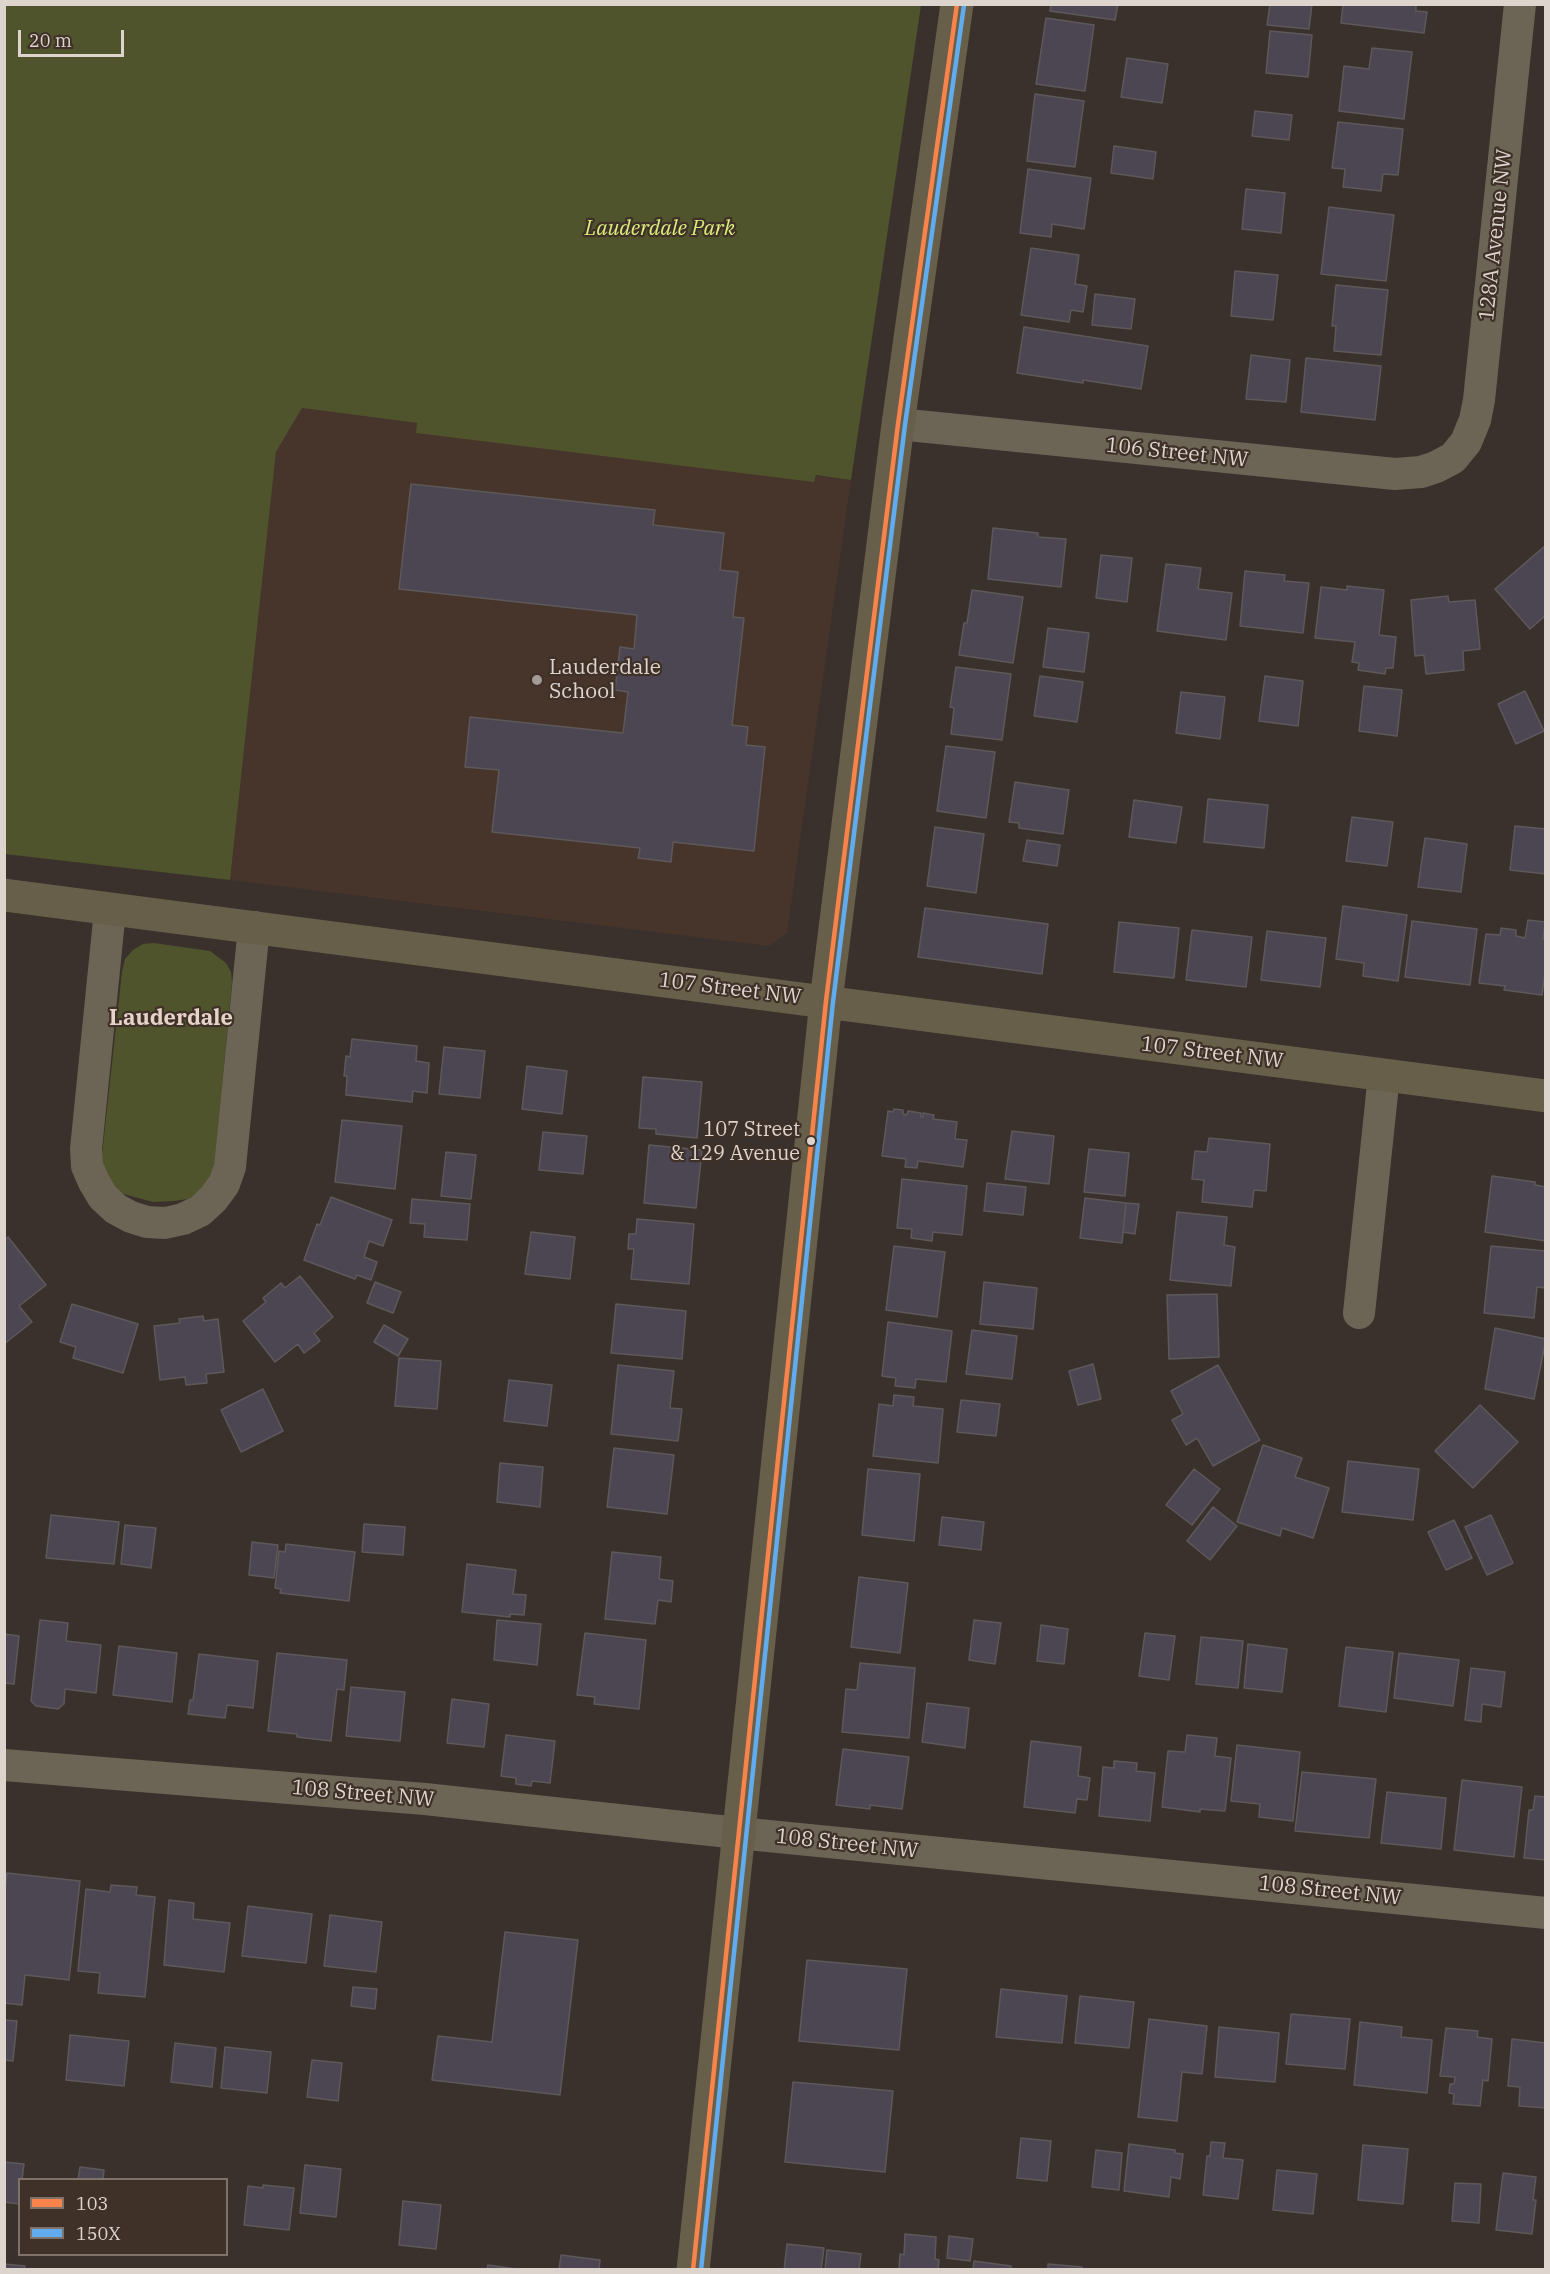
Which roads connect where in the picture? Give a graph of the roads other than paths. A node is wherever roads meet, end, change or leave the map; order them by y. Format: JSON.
{"nodes":[{"id":1,"x":957,"y":4,"type":"edge"},
{"id":2,"x":1520,"y":4,"type":"edge"},
{"id":3,"x":898,"y":424,"type":"junction"},
{"id":4,"x":1453,"y":458,"type":"joint"},
{"id":5,"x":4,"y":895,"type":"edge"},
{"id":6,"x":110,"y":910,"type":"junction"},
{"id":7,"x":254,"y":927,"type":"junction"},
{"id":8,"x":826,"y":1001,"type":"junction"},
{"id":9,"x":1384,"y":1075,"type":"junction"},
{"id":10,"x":1545,"y":1096,"type":"edge"},
{"id":11,"x":1359,"y":1313,"type":"dead end"},
{"id":12,"x":4,"y":1765,"type":"edge"},
{"id":13,"x":738,"y":1833,"type":"junction"},
{"id":14,"x":1545,"y":1912,"type":"edge"},
{"id":15,"x":693,"y":2270,"type":"edge"}],
"edges":[{"from":1,"to":3,"type":"street"},
{"from":2,"to":4,"type":"street","name":"128A Avenue NW"},
{"from":3,"to":4,"type":"street","name":"106 Street NW"},
{"from":3,"to":8,"type":"street"},
{"from":5,"to":6,"type":"street","name":"107 Street NW"},
{"from":6,"to":7,"type":"street","name":"107 Street NW"},
{"from":6,"to":7,"type":"street"},
{"from":7,"to":8,"type":"street","name":"107 Street NW"},
{"from":8,"to":9,"type":"street","name":"107 Street NW"},
{"from":8,"to":13,"type":"street"},
{"from":9,"to":10,"type":"street","name":"107 Street NW"},
{"from":9,"to":11,"type":"street"},
{"from":12,"to":13,"type":"street","name":"108 Street NW"},
{"from":13,"to":14,"type":"street","name":"108 Street NW"},
{"from":13,"to":15,"type":"street"}]}
